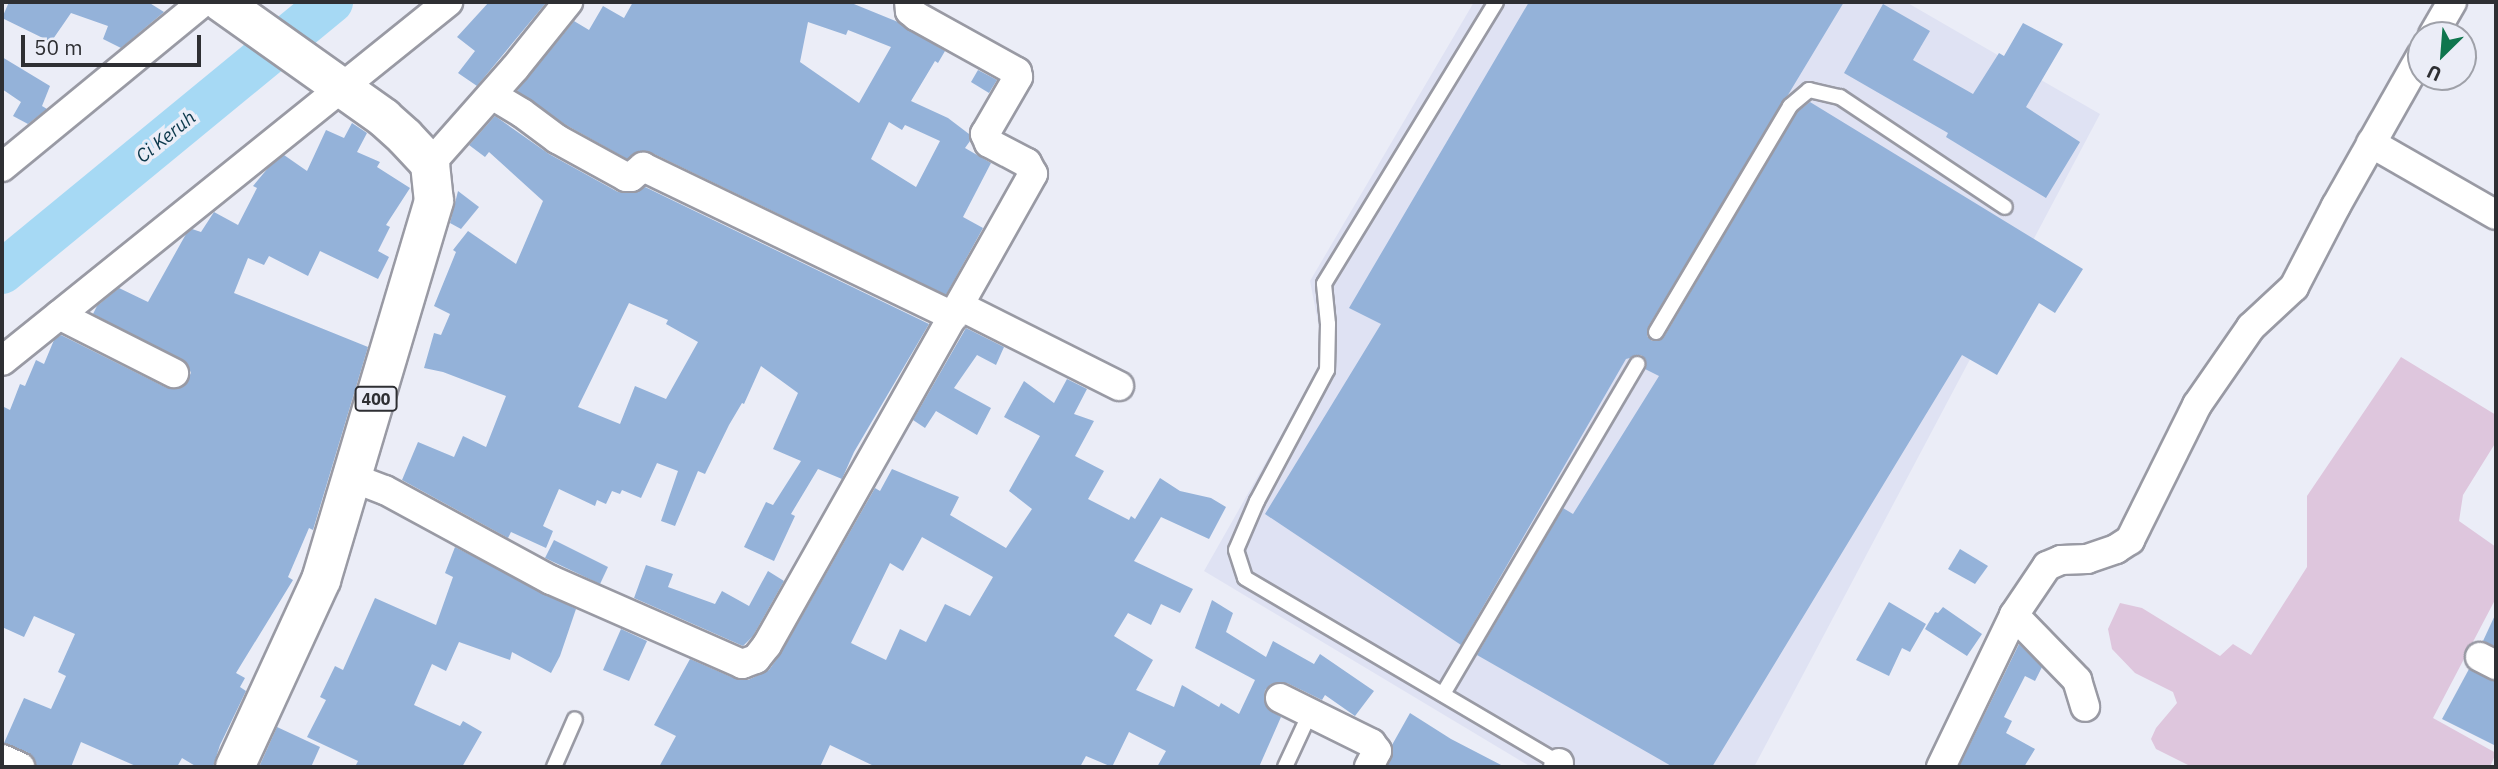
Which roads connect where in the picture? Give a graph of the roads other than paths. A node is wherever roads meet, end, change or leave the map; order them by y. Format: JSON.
{"nodes":[{"id":1,"x":448,"y":2,"type":"edge"},
{"id":2,"x":568,"y":2,"type":"edge"},
{"id":3,"x":909,"y":2,"type":"edge"},
{"id":4,"x":1496,"y":2,"type":"edge"},
{"id":5,"x":2452,"y":2,"type":"edge"},
{"id":6,"x":218,"y":3,"type":"edge"},
{"id":7,"x":2441,"y":21,"type":"edge"},
{"id":8,"x":327,"y":78,"type":"junction"},
{"id":9,"x":2407,"y":80,"type":"edge"},
{"id":10,"x":492,"y":95,"type":"junction"},
{"id":11,"x":2371,"y":143,"type":"junction"},
{"id":12,"x":430,"y":164,"type":"junction"},
{"id":13,"x":2,"y":167,"type":"edge"},
{"id":14,"x":2005,"y":207,"type":"dead end"},
{"id":15,"x":2496,"y":215,"type":"edge"},
{"id":16,"x":957,"y":312,"type":"junction"},
{"id":17,"x":59,"y":315,"type":"junction"},
{"id":18,"x":1656,"y":332,"type":"dead end"},
{"id":19,"x":2,"y":361,"type":"edge"},
{"id":20,"x":1637,"y":365,"type":"dead end"},
{"id":21,"x":174,"y":373,"type":"dead end"},
{"id":22,"x":1119,"y":386,"type":"dead end"},
{"id":23,"x":353,"y":478,"type":"junction"},
{"id":24,"x":2014,"y":615,"type":"junction"},
{"id":25,"x":1443,"y":694,"type":"junction"},
{"id":26,"x":1280,"y":698,"type":"dead end"},
{"id":27,"x":2085,"y":707,"type":"dead end"},
{"id":28,"x":575,"y":719,"type":"dead end"},
{"id":29,"x":1305,"y":724,"type":"dead end"},
{"id":30,"x":2,"y":759,"type":"edge"},
{"id":31,"x":1561,"y":766,"type":"edge"},
{"id":32,"x":20,"y":767,"type":"edge"},
{"id":33,"x":235,"y":767,"type":"edge"},
{"id":34,"x":554,"y":767,"type":"edge"},
{"id":35,"x":1285,"y":767,"type":"edge"},
{"id":36,"x":1369,"y":767,"type":"edge"},
{"id":37,"x":1941,"y":767,"type":"edge"}],
"edges":[{"from":1,"to":8,"type":"street"},
{"from":2,"to":10,"type":"street"},
{"from":3,"to":16,"type":"street"},
{"from":4,"to":25,"type":"lane"},
{"from":5,"to":7,"type":"street"},
{"from":6,"to":8,"type":"main road"},
{"from":6,"to":13,"type":"street"},
{"from":8,"to":12,"type":"main road"},
{"from":8,"to":17,"type":"street"},
{"from":9,"to":11,"type":"street"},
{"from":10,"to":12,"type":"street"},
{"from":10,"to":16,"type":"street"},
{"from":11,"to":15,"type":"street"},
{"from":11,"to":24,"type":"street"},
{"from":12,"to":23,"type":"main road","number":"400"},
{"from":14,"to":18,"type":"lane"},
{"from":16,"to":22,"type":"street"},
{"from":16,"to":23,"type":"street"},
{"from":17,"to":19,"type":"street"},
{"from":17,"to":21,"type":"street"},
{"from":20,"to":25,"type":"lane"},
{"from":23,"to":33,"type":"main road","number":"400"},
{"from":24,"to":27,"type":"street"},
{"from":24,"to":37,"type":"street"},
{"from":25,"to":31,"type":"lane"},
{"from":26,"to":36,"type":"street"},
{"from":28,"to":34,"type":"lane"},
{"from":29,"to":35,"type":"lane"},
{"from":30,"to":32,"type":"street"}]}
